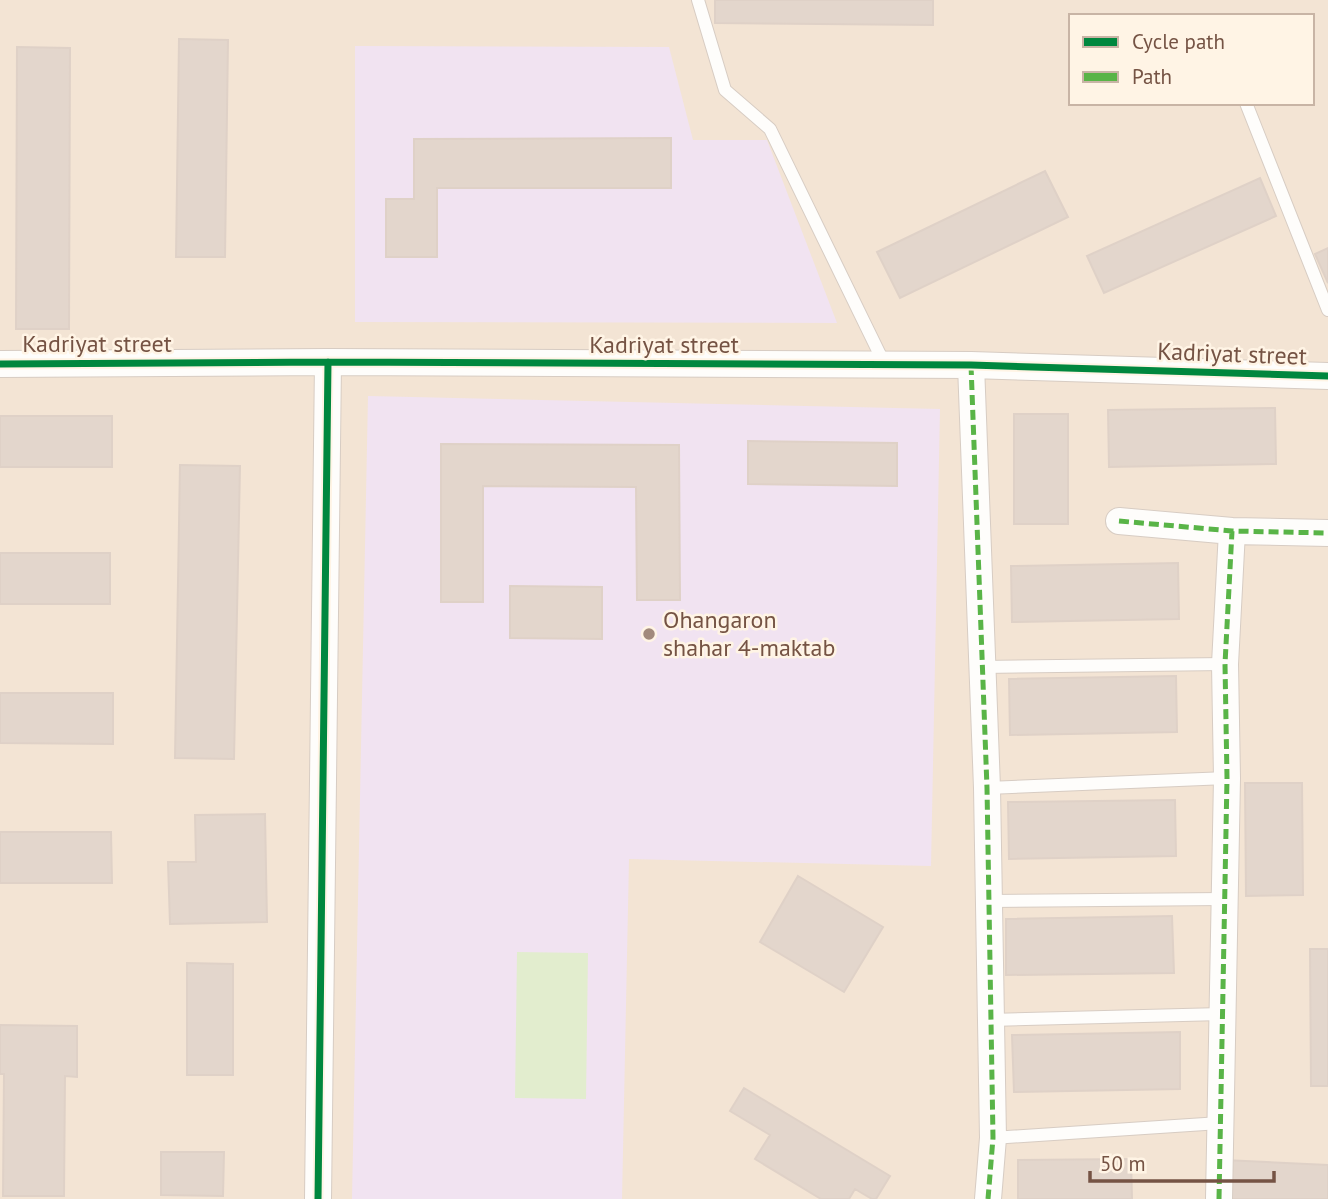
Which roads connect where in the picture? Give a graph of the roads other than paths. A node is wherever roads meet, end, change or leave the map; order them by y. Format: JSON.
{"nodes":[{"id":1,"x":698,"y":0,"type":"edge"},
{"id":2,"x":1246,"y":105,"type":"edge"},
{"id":3,"x":1328,"y":310,"type":"edge"},
{"id":4,"x":328,"y":362,"type":"junction"},
{"id":5,"x":0,"y":364,"type":"edge"},
{"id":6,"x":971,"y":365,"type":"junction"},
{"id":7,"x":885,"y":366,"type":"junction"},
{"id":8,"x":1328,"y":376,"type":"edge"},
{"id":9,"x":1119,"y":521,"type":"dead end"},
{"id":10,"x":1232,"y":531,"type":"junction"},
{"id":11,"x":1328,"y":533,"type":"edge"},
{"id":12,"x":1225,"y":664,"type":"junction"},
{"id":13,"x":982,"y":667,"type":"junction"},
{"id":14,"x":1227,"y":778,"type":"junction"},
{"id":15,"x":987,"y":788,"type":"junction"},
{"id":16,"x":1224,"y":899,"type":"junction"},
{"id":17,"x":989,"y":901,"type":"junction"},
{"id":18,"x":1222,"y":1014,"type":"junction"},
{"id":19,"x":990,"y":1020,"type":"junction"},
{"id":20,"x":1220,"y":1123,"type":"junction"},
{"id":21,"x":993,"y":1138,"type":"junction"},
{"id":22,"x":318,"y":1199,"type":"edge"},
{"id":23,"x":988,"y":1199,"type":"edge"},
{"id":24,"x":1219,"y":1199,"type":"edge"}],
"edges":[{"from":1,"to":7,"type":"lane"},
{"from":2,"to":3,"type":"lane"},
{"from":4,"to":5,"type":"street","name":"Kadriyat street"},
{"from":4,"to":7,"type":"street","name":"Kadriyat street"},
{"from":4,"to":22,"type":"street"},
{"from":6,"to":7,"type":"street","name":"Kadriyat street"},
{"from":6,"to":8,"type":"street","name":"Kadriyat street"},
{"from":6,"to":13,"type":"street"},
{"from":9,"to":10,"type":"street"},
{"from":10,"to":11,"type":"street"},
{"from":10,"to":12,"type":"street"},
{"from":12,"to":13,"type":"lane"},
{"from":12,"to":14,"type":"street"},
{"from":13,"to":15,"type":"street"},
{"from":14,"to":15,"type":"lane"},
{"from":14,"to":16,"type":"street"},
{"from":15,"to":17,"type":"street"},
{"from":16,"to":17,"type":"lane"},
{"from":16,"to":18,"type":"street"},
{"from":17,"to":19,"type":"street"},
{"from":18,"to":19,"type":"lane"},
{"from":18,"to":20,"type":"street"},
{"from":19,"to":21,"type":"street"},
{"from":20,"to":21,"type":"lane"},
{"from":20,"to":24,"type":"street"},
{"from":21,"to":23,"type":"street"}]}
